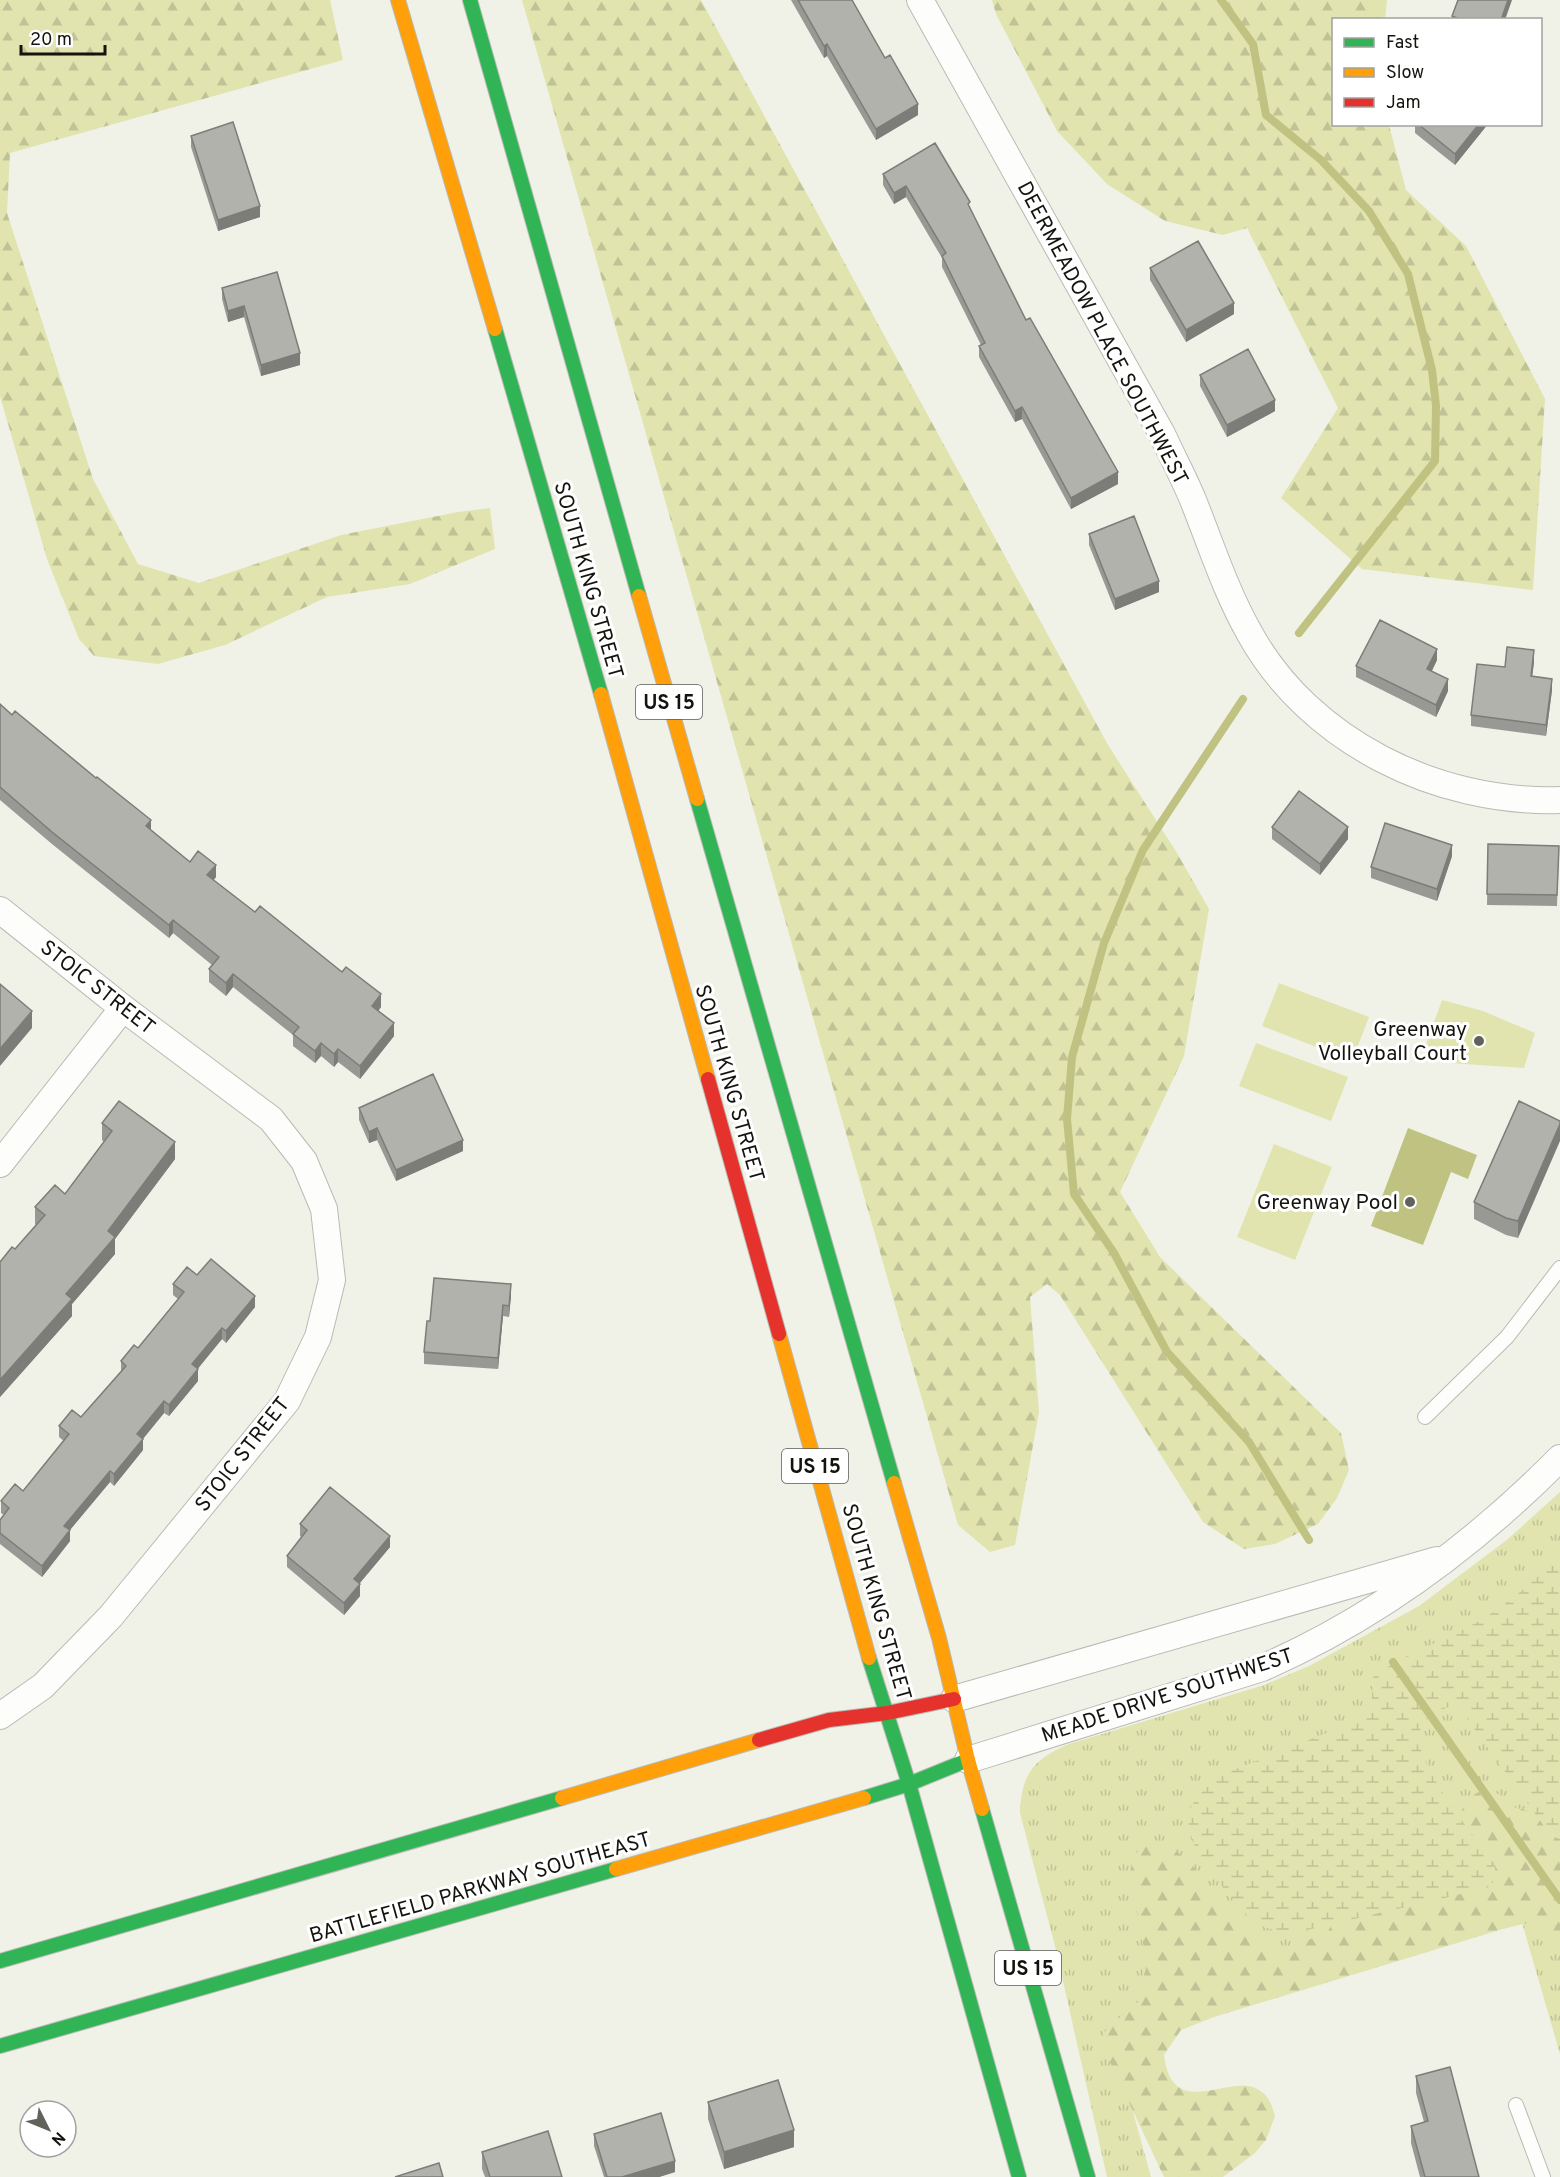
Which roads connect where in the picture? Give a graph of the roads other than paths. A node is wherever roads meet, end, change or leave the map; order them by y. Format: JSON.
{"nodes":[{"id":1,"x":398,"y":0,"type":"edge"},
{"id":2,"x":470,"y":0,"type":"edge"},
{"id":3,"x":920,"y":0,"type":"edge"},
{"id":4,"x":1560,"y":800,"type":"edge"},
{"id":5,"x":0,"y":910,"type":"edge"},
{"id":6,"x":123,"y":1008,"type":"junction"},
{"id":7,"x":0,"y":1164,"type":"edge"},
{"id":8,"x":1560,"y":1268,"type":"edge"},
{"id":9,"x":1425,"y":1417,"type":"dead end"},
{"id":10,"x":1560,"y":1458,"type":"edge"},
{"id":11,"x":1448,"y":1556,"type":"junction"},
{"id":12,"x":954,"y":1699,"type":"junction"},
{"id":13,"x":887,"y":1713,"type":"junction"},
{"id":14,"x":0,"y":1716,"type":"edge"},
{"id":15,"x":969,"y":1760,"type":"junction"},
{"id":16,"x":909,"y":1784,"type":"junction"},
{"id":17,"x":0,"y":1961,"type":"edge"},
{"id":18,"x":0,"y":2046,"type":"edge"},
{"id":19,"x":1516,"y":2105,"type":"dead end"},
{"id":20,"x":1019,"y":2177,"type":"edge"},
{"id":21,"x":1088,"y":2177,"type":"edge"},
{"id":22,"x":1543,"y":2177,"type":"edge"}],
"edges":[{"from":1,"to":13,"type":"main road","name":"SOUTH KING STREET","number":"US 15"},
{"from":2,"to":12,"type":"main road","name":"SOUTH KING STREET","number":"US 15"},
{"from":3,"to":4,"type":"street","name":"DEERMEADOW PLACE SOUTHWEST"},
{"from":5,"to":6,"type":"street","name":"STOIC STREET"},
{"from":6,"to":7,"type":"street"},
{"from":6,"to":14,"type":"street","name":"STOIC STREET"},
{"from":8,"to":9,"type":"lane"},
{"from":10,"to":11,"type":"street","name":"MEADE DRIVE SOUTHWEST"},
{"from":11,"to":12,"type":"street","name":"MEADE DRIVE SOUTHWEST"},
{"from":11,"to":15,"type":"street","name":"MEADE DRIVE SOUTHWEST"},
{"from":12,"to":13,"type":"main road"},
{"from":12,"to":15,"type":"main road","name":"SOUTH KING STREET","number":"US 15"},
{"from":13,"to":16,"type":"main road","name":"SOUTH KING STREET","number":"US 15"},
{"from":13,"to":17,"type":"main road"},
{"from":15,"to":16,"type":"main road","name":"BATTLEFIELD PARKWAY SOUTHEAST"},
{"from":15,"to":21,"type":"main road","name":"SOUTH KING STREET","number":"US 15"},
{"from":16,"to":18,"type":"main road","name":"BATTLEFIELD PARKWAY SOUTHEAST"},
{"from":16,"to":20,"type":"main road","name":"SOUTH KING STREET","number":"US 15"},
{"from":19,"to":22,"type":"lane"}]}
